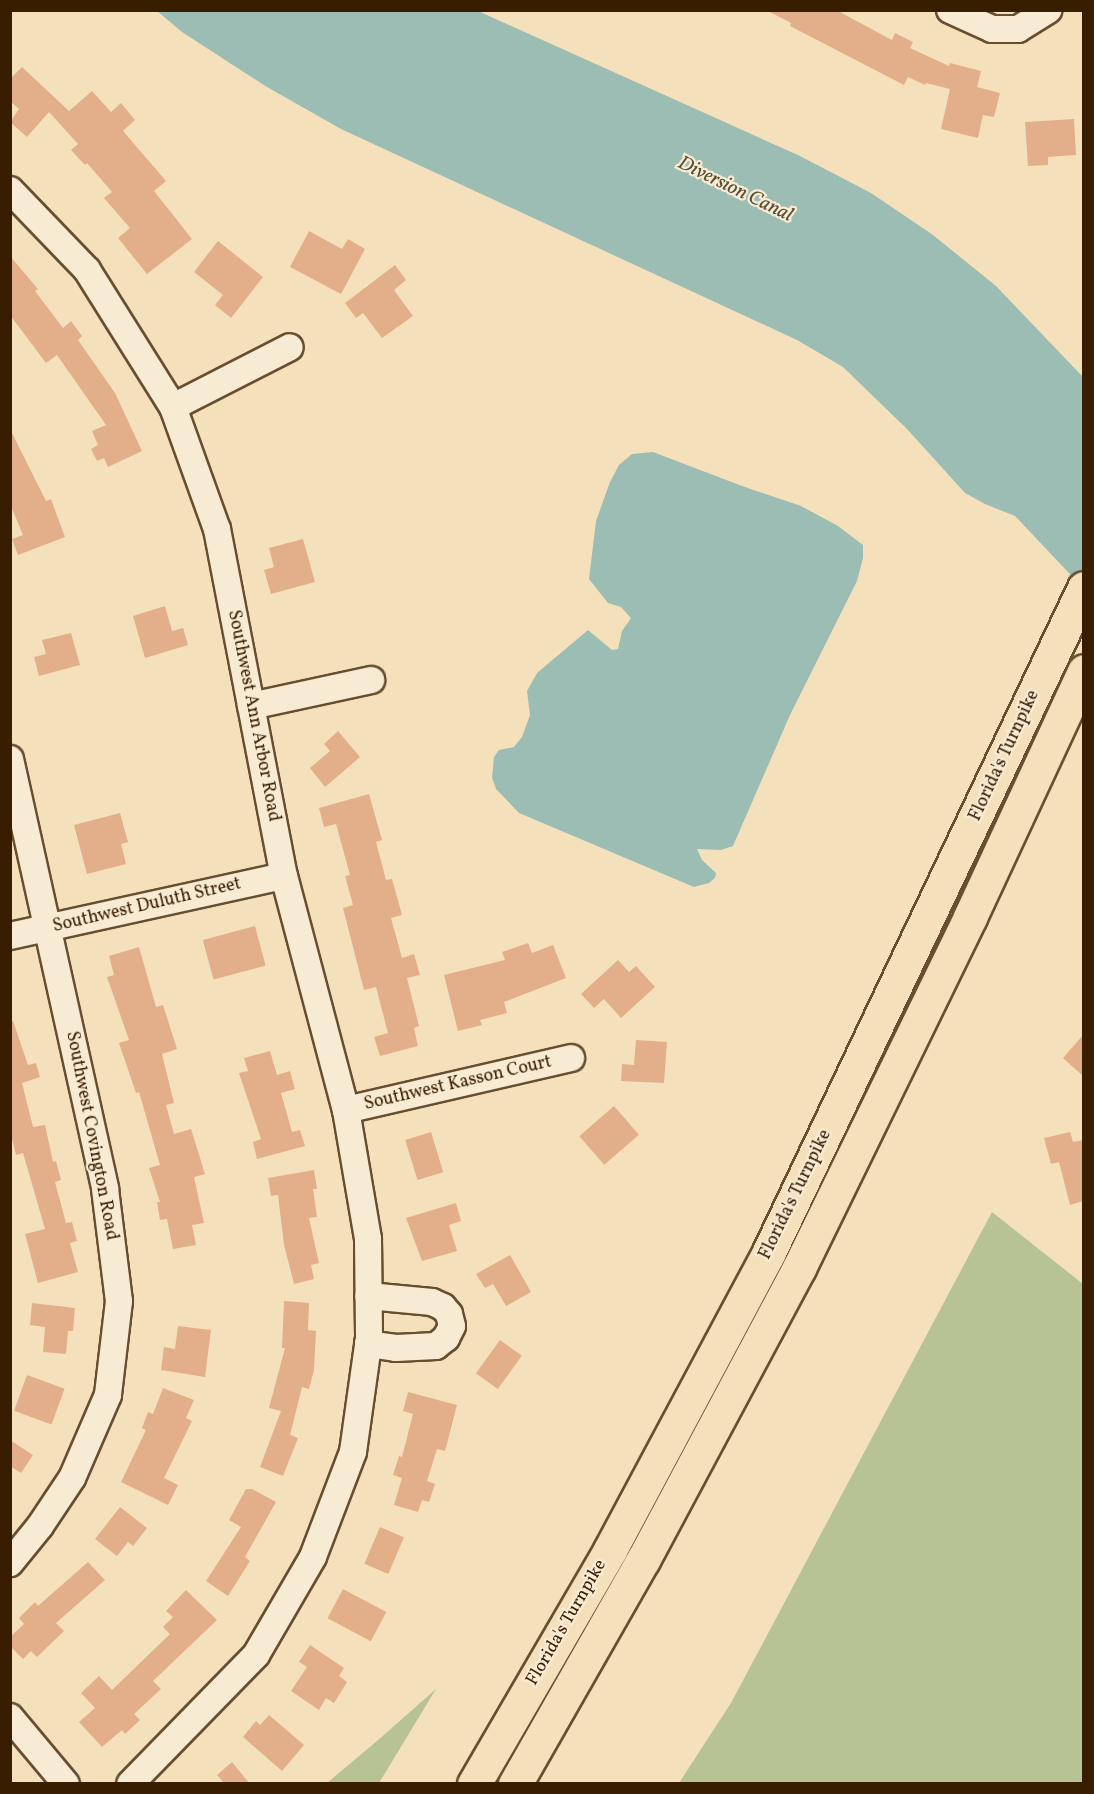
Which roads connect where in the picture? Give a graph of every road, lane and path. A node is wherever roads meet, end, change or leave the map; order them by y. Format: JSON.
{"nodes":[{"id":1,"x":950,"y":10,"type":"edge"},
{"id":2,"x":1048,"y":10,"type":"edge"},
{"id":3,"x":10,"y":190,"type":"edge"},
{"id":4,"x":290,"y":347,"type":"dead end"},
{"id":5,"x":172,"y":407,"type":"junction"},
{"id":6,"x":1078,"y":600,"type":"edge"},
{"id":7,"x":1083,"y":671,"type":"edge"},
{"id":8,"x":371,"y":680,"type":"dead end"},
{"id":9,"x":250,"y":706,"type":"junction"},
{"id":10,"x":10,"y":759,"type":"edge"},
{"id":11,"x":284,"y":876,"type":"junction"},
{"id":12,"x":48,"y":929,"type":"junction"},
{"id":13,"x":10,"y":936,"type":"edge"},
{"id":14,"x":571,"y":1058,"type":"dead end"},
{"id":15,"x":346,"y":1110,"type":"junction"},
{"id":16,"x":368,"y":1296,"type":"junction"},
{"id":17,"x":368,"y":1344,"type":"junction"},
{"id":18,"x":10,"y":1563,"type":"edge"},
{"id":19,"x":10,"y":1717,"type":"edge"},
{"id":20,"x":66,"y":1784,"type":"edge"},
{"id":21,"x":130,"y":1784,"type":"edge"},
{"id":22,"x":474,"y":1784,"type":"edge"},
{"id":23,"x":515,"y":1784,"type":"edge"}],
"edges":[{"from":1,"to":2,"type":"street"},
{"from":3,"to":5,"type":"street","name":"Southwest Ann Arbor Road"},
{"from":4,"to":5,"type":"street"},
{"from":5,"to":9,"type":"street","name":"Southwest Ann Arbor Road"},
{"from":6,"to":22,"type":"highway","name":"Florida's Turnpike"},
{"from":7,"to":23,"type":"highway","name":"Florida's Turnpike"},
{"from":8,"to":9,"type":"street"},
{"from":9,"to":11,"type":"street","name":"Southwest Ann Arbor Road"},
{"from":10,"to":12,"type":"street","name":"Southwest Covington Road"},
{"from":11,"to":12,"type":"street","name":"Southwest Duluth Street"},
{"from":11,"to":15,"type":"street","name":"Southwest Ann Arbor Road"},
{"from":12,"to":13,"type":"street","name":"Southwest Duluth Street"},
{"from":12,"to":18,"type":"street","name":"Southwest Covington Road"},
{"from":14,"to":15,"type":"street","name":"Southwest Kasson Court"},
{"from":15,"to":16,"type":"street","name":"Southwest Ann Arbor Road"},
{"from":16,"to":17,"type":"street","name":"Southwest Ann Arbor Road"},
{"from":16,"to":17,"type":"street"},
{"from":17,"to":21,"type":"street","name":"Southwest Ann Arbor Road"},
{"from":19,"to":20,"type":"street"}]}
